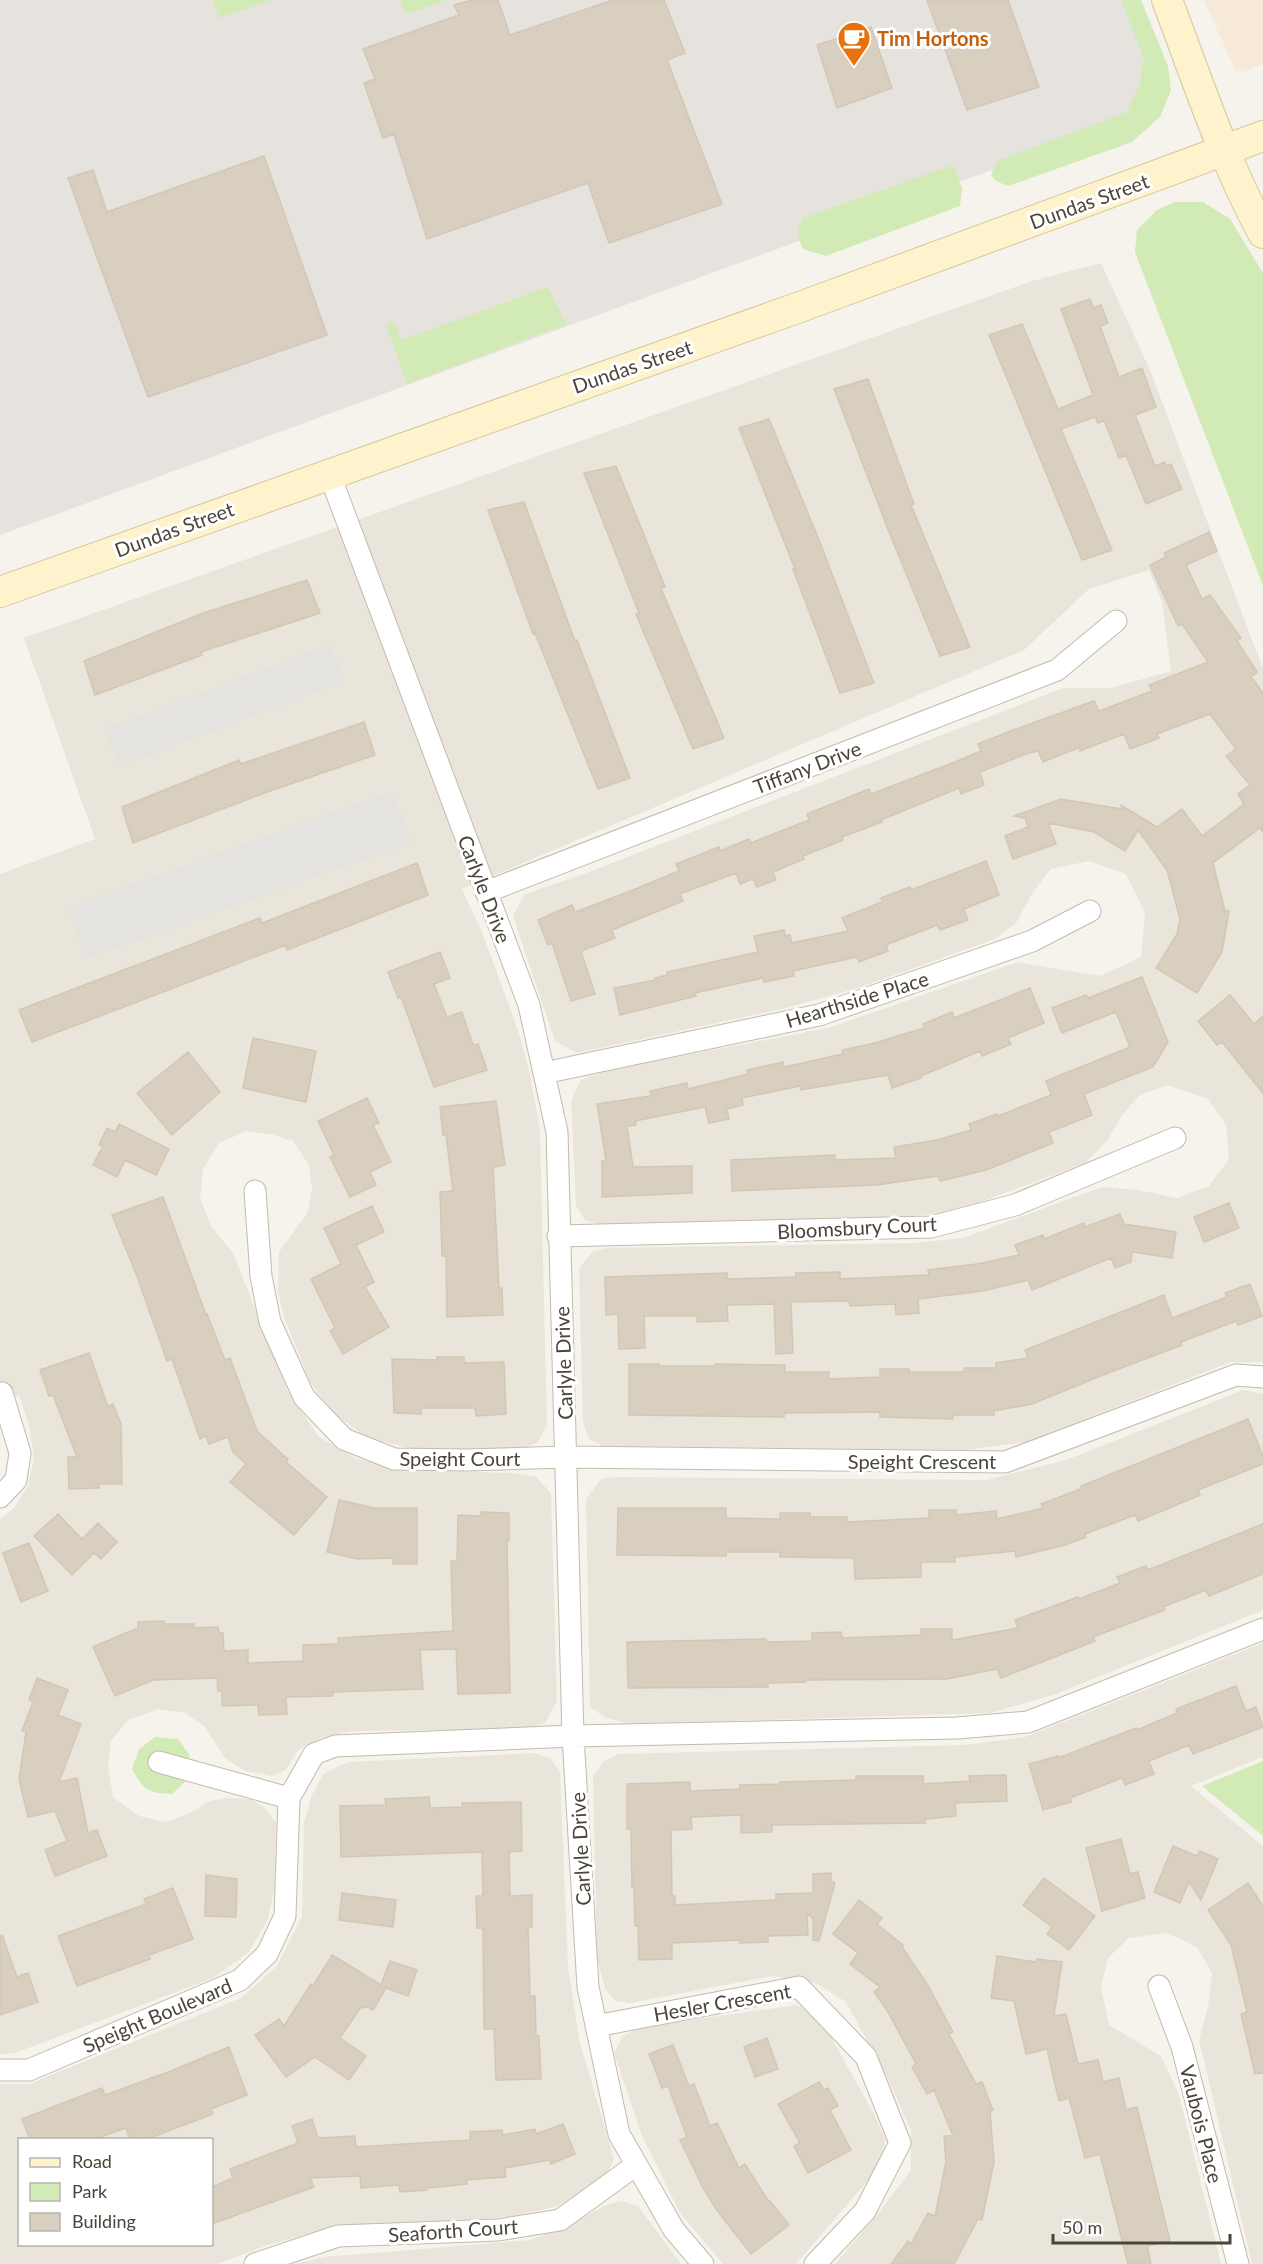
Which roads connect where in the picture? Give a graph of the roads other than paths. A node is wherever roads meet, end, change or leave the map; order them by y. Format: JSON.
{"nodes":[{"id":1,"x":1167,"y":0,"type":"edge"},
{"id":2,"x":1263,"y":136,"type":"edge"},
{"id":3,"x":1224,"y":150,"type":"junction"},
{"id":4,"x":1263,"y":232,"type":"edge"},
{"id":5,"x":328,"y":473,"type":"junction"},
{"id":6,"x":0,"y":592,"type":"edge"},
{"id":7,"x":1116,"y":621,"type":"dead end"},
{"id":8,"x":486,"y":892,"type":"junction"},
{"id":9,"x":1090,"y":911,"type":"dead end"},
{"id":10,"x":544,"y":1073,"type":"junction"},
{"id":11,"x":1176,"y":1138,"type":"dead end"},
{"id":12,"x":255,"y":1191,"type":"dead end"},
{"id":13,"x":558,"y":1236,"type":"junction"},
{"id":14,"x":1263,"y":1377,"type":"edge"},
{"id":15,"x":2,"y":1394,"type":"dead end"},
{"id":16,"x":565,"y":1457,"type":"junction"},
{"id":17,"x":0,"y":1497,"type":"edge"},
{"id":18,"x":1263,"y":1629,"type":"edge"},
{"id":19,"x":573,"y":1736,"type":"junction"},
{"id":20,"x":159,"y":1762,"type":"dead end"},
{"id":21,"x":289,"y":1798,"type":"junction"},
{"id":22,"x":1158,"y":1986,"type":"dead end"},
{"id":23,"x":596,"y":2026,"type":"junction"},
{"id":24,"x":0,"y":2070,"type":"edge"},
{"id":25,"x":636,"y":2165,"type":"junction"},
{"id":26,"x":255,"y":2264,"type":"edge"},
{"id":27,"x":703,"y":2264,"type":"edge"},
{"id":28,"x":814,"y":2264,"type":"edge"},
{"id":29,"x":1238,"y":2264,"type":"edge"}],
"edges":[{"from":1,"to":3,"type":"main road"},
{"from":2,"to":3,"type":"main road","name":"Dundas Street"},
{"from":3,"to":4,"type":"main road"},
{"from":3,"to":5,"type":"main road","name":"Dundas Street"},
{"from":5,"to":6,"type":"main road","name":"Dundas Street"},
{"from":5,"to":8,"type":"street","name":"Carlyle Drive"},
{"from":7,"to":8,"type":"street","name":"Tiffany Drive"},
{"from":8,"to":10,"type":"street","name":"Carlyle Drive"},
{"from":9,"to":10,"type":"street","name":"Hearthside Place"},
{"from":10,"to":13,"type":"street","name":"Carlyle Drive"},
{"from":11,"to":13,"type":"street","name":"Bloomsbury Court"},
{"from":12,"to":16,"type":"street","name":"Speight Court"},
{"from":13,"to":16,"type":"street","name":"Carlyle Drive"},
{"from":14,"to":16,"type":"street","name":"Speight Crescent"},
{"from":15,"to":17,"type":"street"},
{"from":16,"to":19,"type":"street","name":"Carlyle Drive"},
{"from":18,"to":19,"type":"street"},
{"from":19,"to":21,"type":"street","name":"Speight Boulevard"},
{"from":19,"to":23,"type":"street","name":"Carlyle Drive"},
{"from":20,"to":21,"type":"street"},
{"from":21,"to":24,"type":"street","name":"Speight Boulevard"},
{"from":22,"to":29,"type":"street","name":"Vaubois Place"},
{"from":23,"to":25,"type":"street","name":"Carlyle Drive"},
{"from":23,"to":28,"type":"street","name":"Hesler Crescent"},
{"from":25,"to":26,"type":"street","name":"Seaforth Court"},
{"from":25,"to":27,"type":"street","name":"Carlyle Drive"}]}
